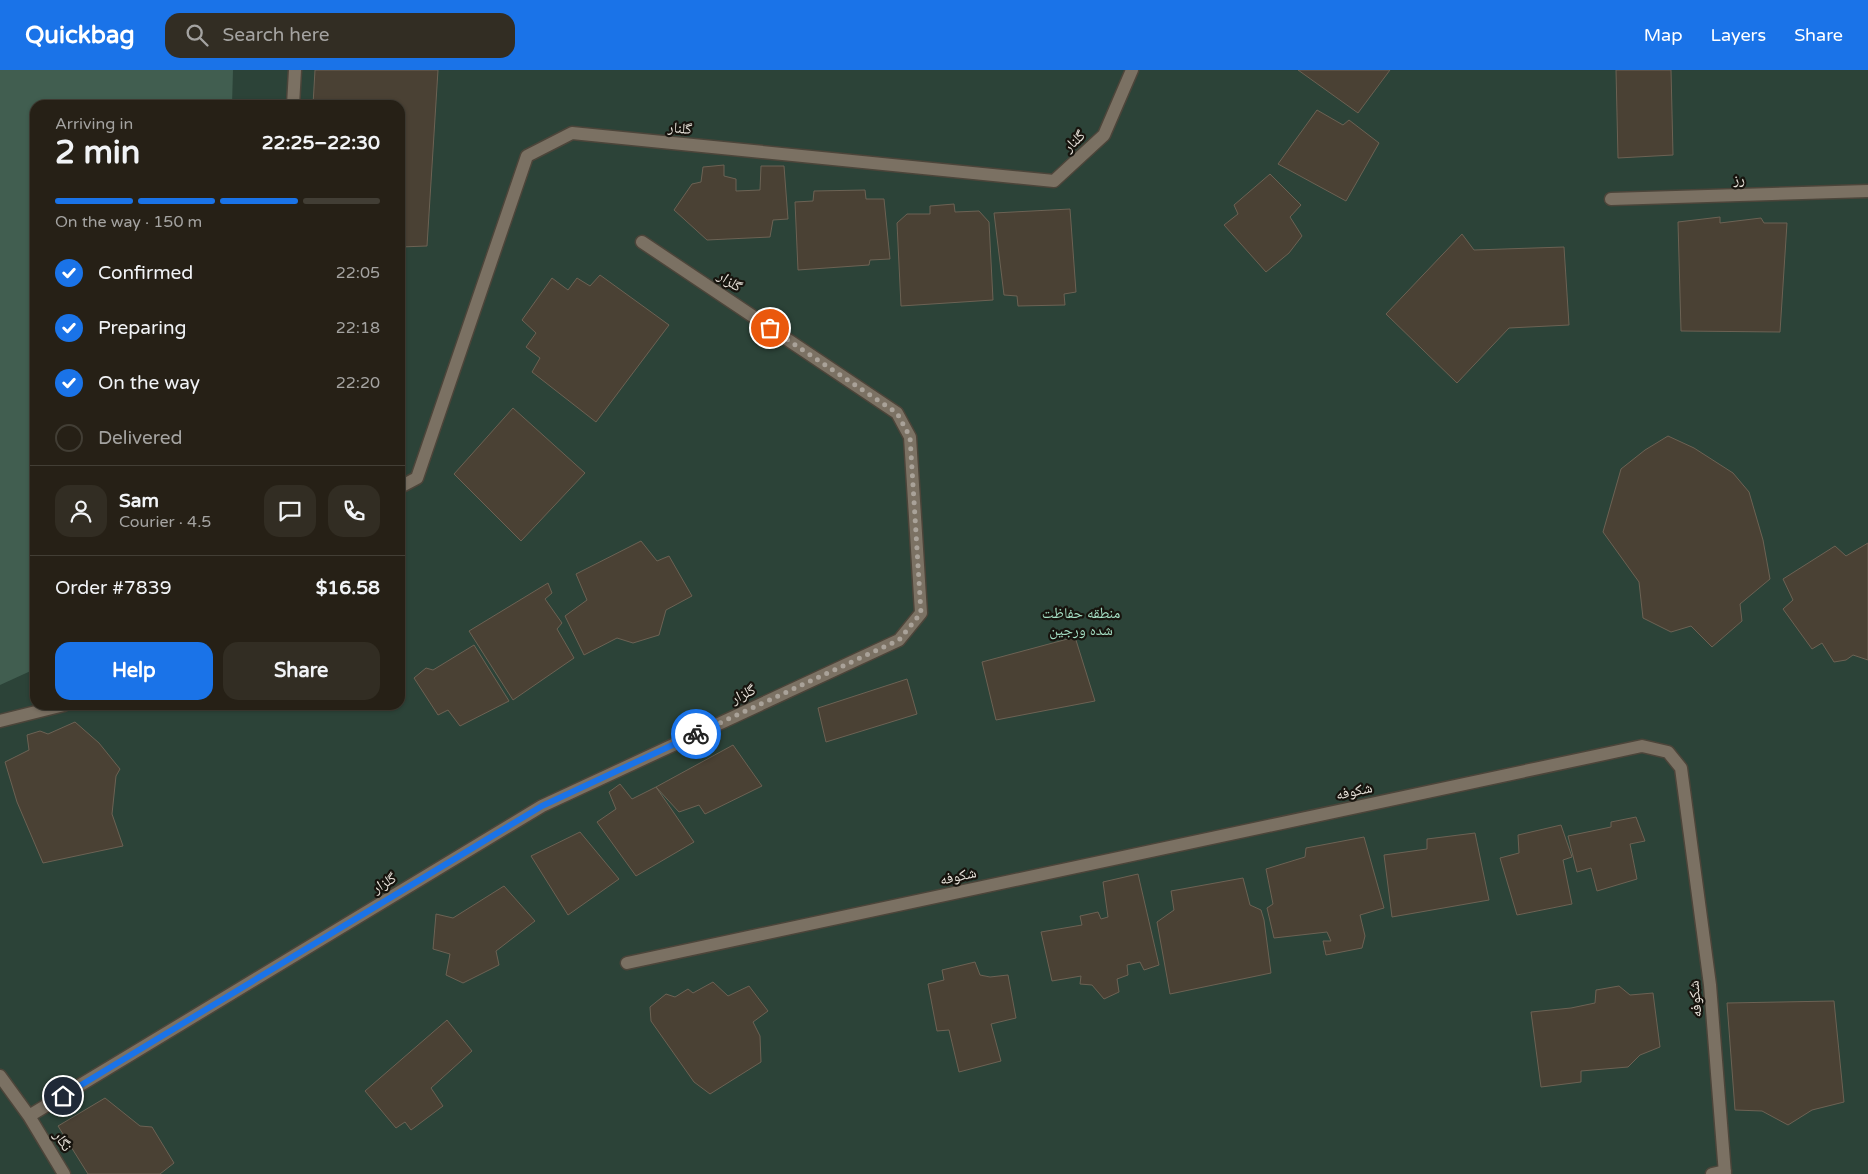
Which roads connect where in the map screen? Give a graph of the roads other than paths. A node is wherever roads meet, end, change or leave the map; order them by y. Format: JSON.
{"nodes":[{"id":1,"x":295,"y":70,"type":"edge"},
{"id":2,"x":1132,"y":70,"type":"edge"},
{"id":3,"x":293,"y":100,"type":"edge"},
{"id":4,"x":1868,"y":191,"type":"edge"},
{"id":5,"x":1611,"y":199,"type":"dead end"},
{"id":6,"x":642,"y":242,"type":"dead end"},
{"id":7,"x":405,"y":484,"type":"edge"},
{"id":8,"x":44,"y":710,"type":"edge"},
{"id":9,"x":0,"y":721,"type":"edge"},
{"id":10,"x":627,"y":963,"type":"dead end"},
{"id":11,"x":0,"y":1076,"type":"edge"},
{"id":12,"x":29,"y":1116,"type":"junction"},
{"id":13,"x":1721,"y":1173,"type":"edge"},
{"id":14,"x":64,"y":1174,"type":"edge"}],
"edges":[{"from":1,"to":3,"type":"street"},
{"from":2,"to":7,"type":"street","name":"گلنار"},
{"from":4,"to":5,"type":"street","name":"رز"},
{"from":6,"to":12,"type":"street","name":"گلزار"},
{"from":8,"to":9,"type":"street"},
{"from":10,"to":13,"type":"street","name":"شکوفه"},
{"from":11,"to":12,"type":"street","name":"نگار"},
{"from":12,"to":14,"type":"street","name":"نگار"}]}
